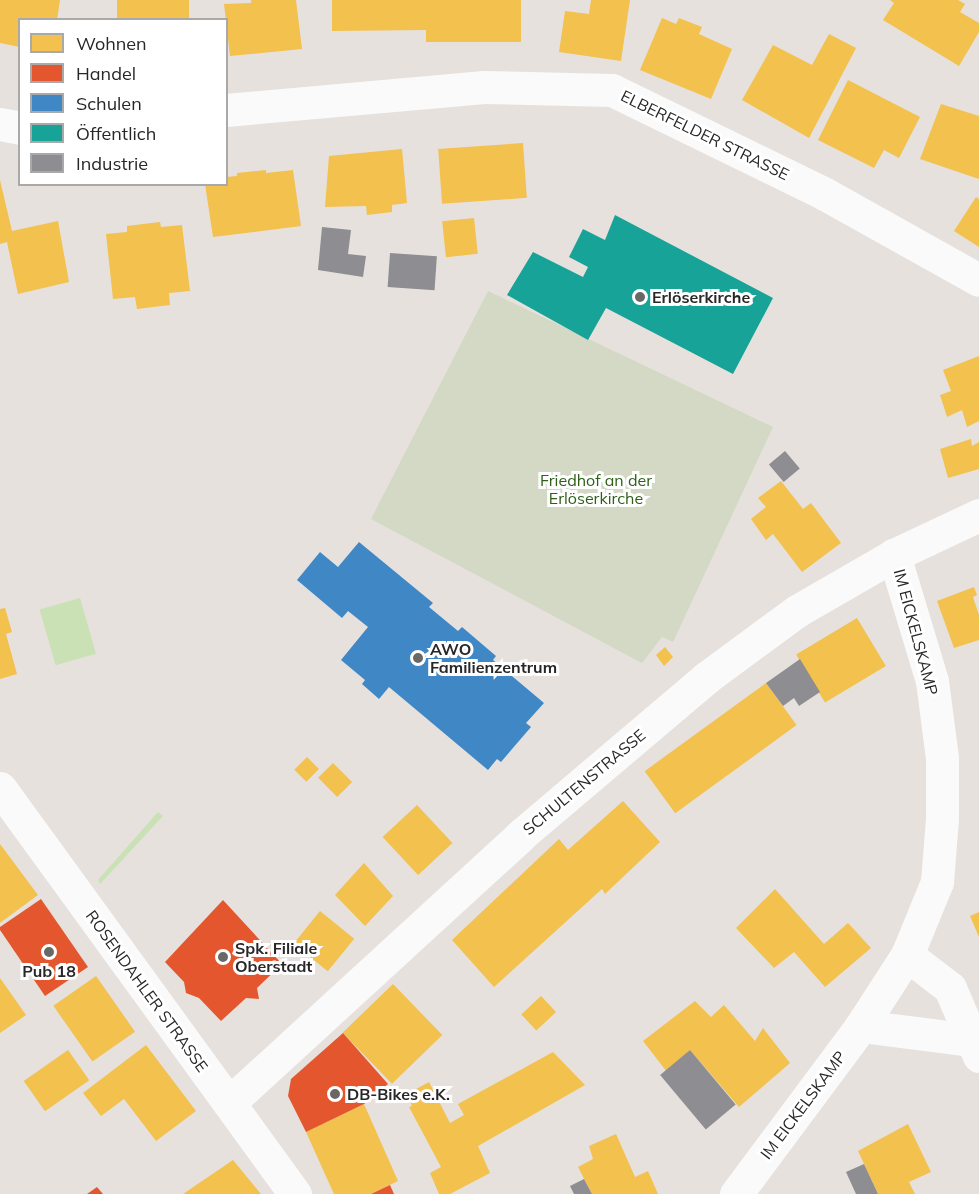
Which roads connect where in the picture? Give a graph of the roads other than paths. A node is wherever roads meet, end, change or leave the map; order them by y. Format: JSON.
{"nodes":[{"id":1,"x":228,"y":110,"type":"edge"},
{"id":2,"x":0,"y":124,"type":"edge"},
{"id":3,"x":18,"y":128,"type":"edge"},
{"id":4,"x":979,"y":280,"type":"edge"},
{"id":5,"x":979,"y":515,"type":"edge"},
{"id":6,"x":894,"y":555,"type":"junction"},
{"id":7,"x":0,"y":788,"type":"edge"},
{"id":8,"x":907,"y":955,"type":"junction"},
{"id":9,"x":861,"y":1026,"type":"junction"},
{"id":10,"x":976,"y":1048,"type":"edge"},
{"id":11,"x":229,"y":1103,"type":"junction"},
{"id":12,"x":295,"y":1194,"type":"edge"},
{"id":13,"x":736,"y":1194,"type":"edge"}],
"edges":[{"from":1,"to":4,"type":"street","name":"ELBERFELDER STRASSE"},
{"from":2,"to":3,"type":"street"},
{"from":5,"to":6,"type":"street","name":"SCHULTENSTRASSE"},
{"from":6,"to":8,"type":"street","name":"IM EICKELSKAMP"},
{"from":6,"to":11,"type":"street","name":"SCHULTENSTRASSE"},
{"from":7,"to":11,"type":"street","name":"ROSENDAHLER STRASSE"},
{"from":8,"to":9,"type":"street","name":"IM EICKELSKAMP"},
{"from":8,"to":10,"type":"street"},
{"from":9,"to":10,"type":"street"},
{"from":9,"to":13,"type":"street","name":"IM EICKELSKAMP"},
{"from":11,"to":12,"type":"street","name":"ROSENDAHLER STRASSE"}]}
